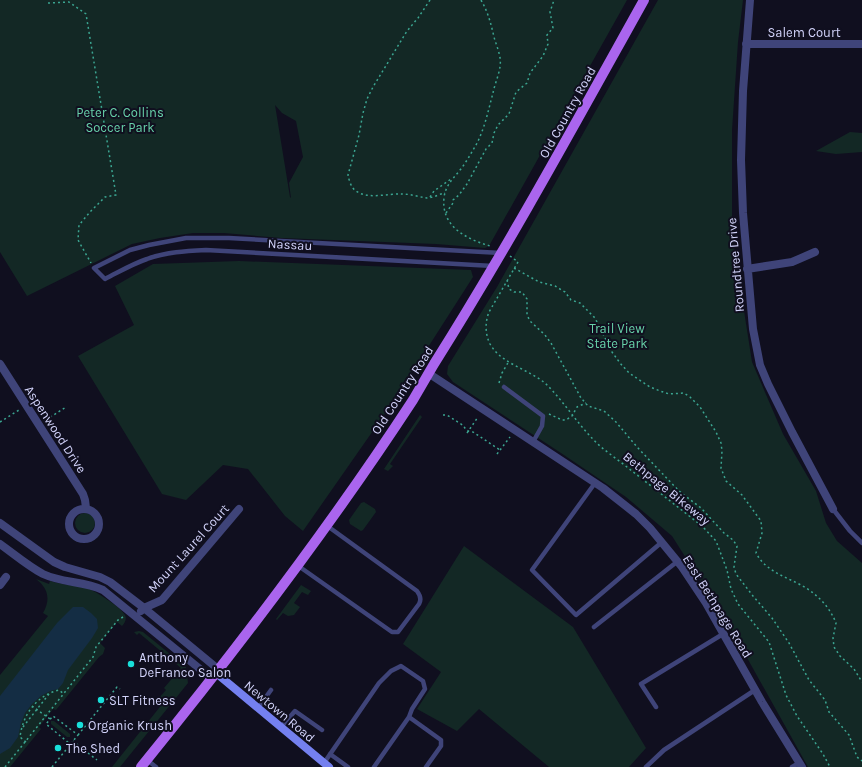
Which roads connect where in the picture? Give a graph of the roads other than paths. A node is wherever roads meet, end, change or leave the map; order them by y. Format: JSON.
{"nodes":[{"id":1,"x":644,"y":0,"type":"edge"},
{"id":2,"x":750,"y":0,"type":"edge"},
{"id":3,"x":746,"y":44,"type":"junction"},
{"id":4,"x":862,"y":44,"type":"edge"},
{"id":5,"x":815,"y":252,"type":"dead end"},
{"id":6,"x":501,"y":253,"type":"junction"},
{"id":7,"x":494,"y":266,"type":"junction"},
{"id":8,"x":747,"y":269,"type":"junction"},
{"id":9,"x":0,"y":364,"type":"edge"},
{"id":10,"x":428,"y":373,"type":"junction"},
{"id":11,"x":504,"y":387,"type":"road end"},
{"id":12,"x":533,"y":442,"type":"junction"},
{"id":13,"x":595,"y":483,"type":"junction"},
{"id":14,"x":86,"y":508,"type":"dead end"},
{"id":15,"x":239,"y":509,"type":"dead end"},
{"id":16,"x":833,"y":509,"type":"joint"},
{"id":17,"x":0,"y":523,"type":"edge"},
{"id":18,"x":326,"y":525,"type":"junction"},
{"id":19,"x":662,"y":542,"type":"junction"},
{"id":20,"x":862,"y":543,"type":"edge"},
{"id":21,"x":0,"y":544,"type":"edge"},
{"id":22,"x":678,"y":561,"type":"junction"},
{"id":23,"x":297,"y":565,"type":"junction"},
{"id":24,"x":6,"y":578,"type":"dead end"},
{"id":25,"x":0,"y":585,"type":"edge"},
{"id":26,"x":144,"y":608,"type":"junction"},
{"id":27,"x":136,"y":617,"type":"junction"},
{"id":28,"x":594,"y":627,"type":"dead end"},
{"id":29,"x":723,"y":634,"type":"junction"},
{"id":30,"x":215,"y":674,"type":"junction"},
{"id":31,"x":271,"y":690,"type":"dead end"},
{"id":32,"x":755,"y":690,"type":"junction"},
{"id":33,"x":656,"y":707,"type":"dead end"},
{"id":34,"x":258,"y":708,"type":"junction"},
{"id":35,"x":409,"y":717,"type":"junction"},
{"id":36,"x":281,"y":727,"type":"junction"},
{"id":37,"x":322,"y":730,"type":"dead end"},
{"id":38,"x":330,"y":754,"type":"junction"},
{"id":39,"x":144,"y":763,"type":"edge"},
{"id":40,"x":326,"y":765,"type":"edge"},
{"id":41,"x":798,"y":766,"type":"edge"},
{"id":42,"x":156,"y":767,"type":"edge"},
{"id":43,"x":348,"y":767,"type":"edge"},
{"id":44,"x":374,"y":767,"type":"edge"},
{"id":45,"x":426,"y":767,"type":"edge"},
{"id":46,"x":646,"y":767,"type":"edge"}],
"edges":[{"from":1,"to":6,"type":"main road","name":"Old Country Road"},
{"from":2,"to":3,"type":"street","name":"Roundtree Drive"},
{"from":3,"to":4,"type":"street","name":"Salem Court"},
{"from":3,"to":8,"type":"street","name":"Roundtree Drive"},
{"from":5,"to":8,"type":"street"},
{"from":6,"to":7,"type":"main road","name":"Old Country Road"},
{"from":6,"to":7,"type":"lane","name":"Nassau"},
{"from":7,"to":10,"type":"main road","name":"Old Country Road"},
{"from":8,"to":16,"type":"street","name":"Roundtree Drive"},
{"from":9,"to":14,"type":"street","name":"Aspenwood Drive"},
{"from":10,"to":12,"type":"street","name":"East Bethpage Road"},
{"from":10,"to":18,"type":"main road","name":"Old Country Road"},
{"from":11,"to":12,"type":"lane"},
{"from":12,"to":13,"type":"street","name":"East Bethpage Road"},
{"from":13,"to":19,"type":"street","name":"East Bethpage Road"},
{"from":13,"to":19,"type":"lane"},
{"from":15,"to":26,"type":"street","name":"Mount Laurel Court"},
{"from":16,"to":20,"type":"lane"},
{"from":17,"to":26,"type":"street"},
{"from":18,"to":23,"type":"main road","name":"Old Country Road"},
{"from":18,"to":23,"type":"lane"},
{"from":19,"to":22,"type":"street","name":"East Bethpage Road"},
{"from":21,"to":27,"type":"street"},
{"from":22,"to":28,"type":"lane"},
{"from":22,"to":29,"type":"street","name":"East Bethpage Road"},
{"from":23,"to":30,"type":"main road","name":"Old Country Road"},
{"from":24,"to":25,"type":"street"},
{"from":26,"to":27,"type":"street","name":"Mount Laurel Court"},
{"from":26,"to":30,"type":"street"},
{"from":27,"to":30,"type":"street"},
{"from":29,"to":32,"type":"street","name":"East Bethpage Road"},
{"from":29,"to":33,"type":"lane"},
{"from":30,"to":34,"type":"street","name":"Newtown Road"},
{"from":30,"to":39,"type":"main road","name":"Old Country Road"},
{"from":31,"to":34,"type":"lane"},
{"from":32,"to":41,"type":"street","name":"East Bethpage Road"},
{"from":32,"to":46,"type":"lane"},
{"from":34,"to":36,"type":"street","name":"Newtown Road"},
{"from":35,"to":38,"type":"lane"},
{"from":35,"to":44,"type":"lane"},
{"from":35,"to":45,"type":"lane"},
{"from":36,"to":37,"type":"lane"},
{"from":36,"to":40,"type":"street","name":"Newtown Road"},
{"from":38,"to":40,"type":"lane"},
{"from":38,"to":43,"type":"lane"},
{"from":39,"to":42,"type":"lane"}]}
